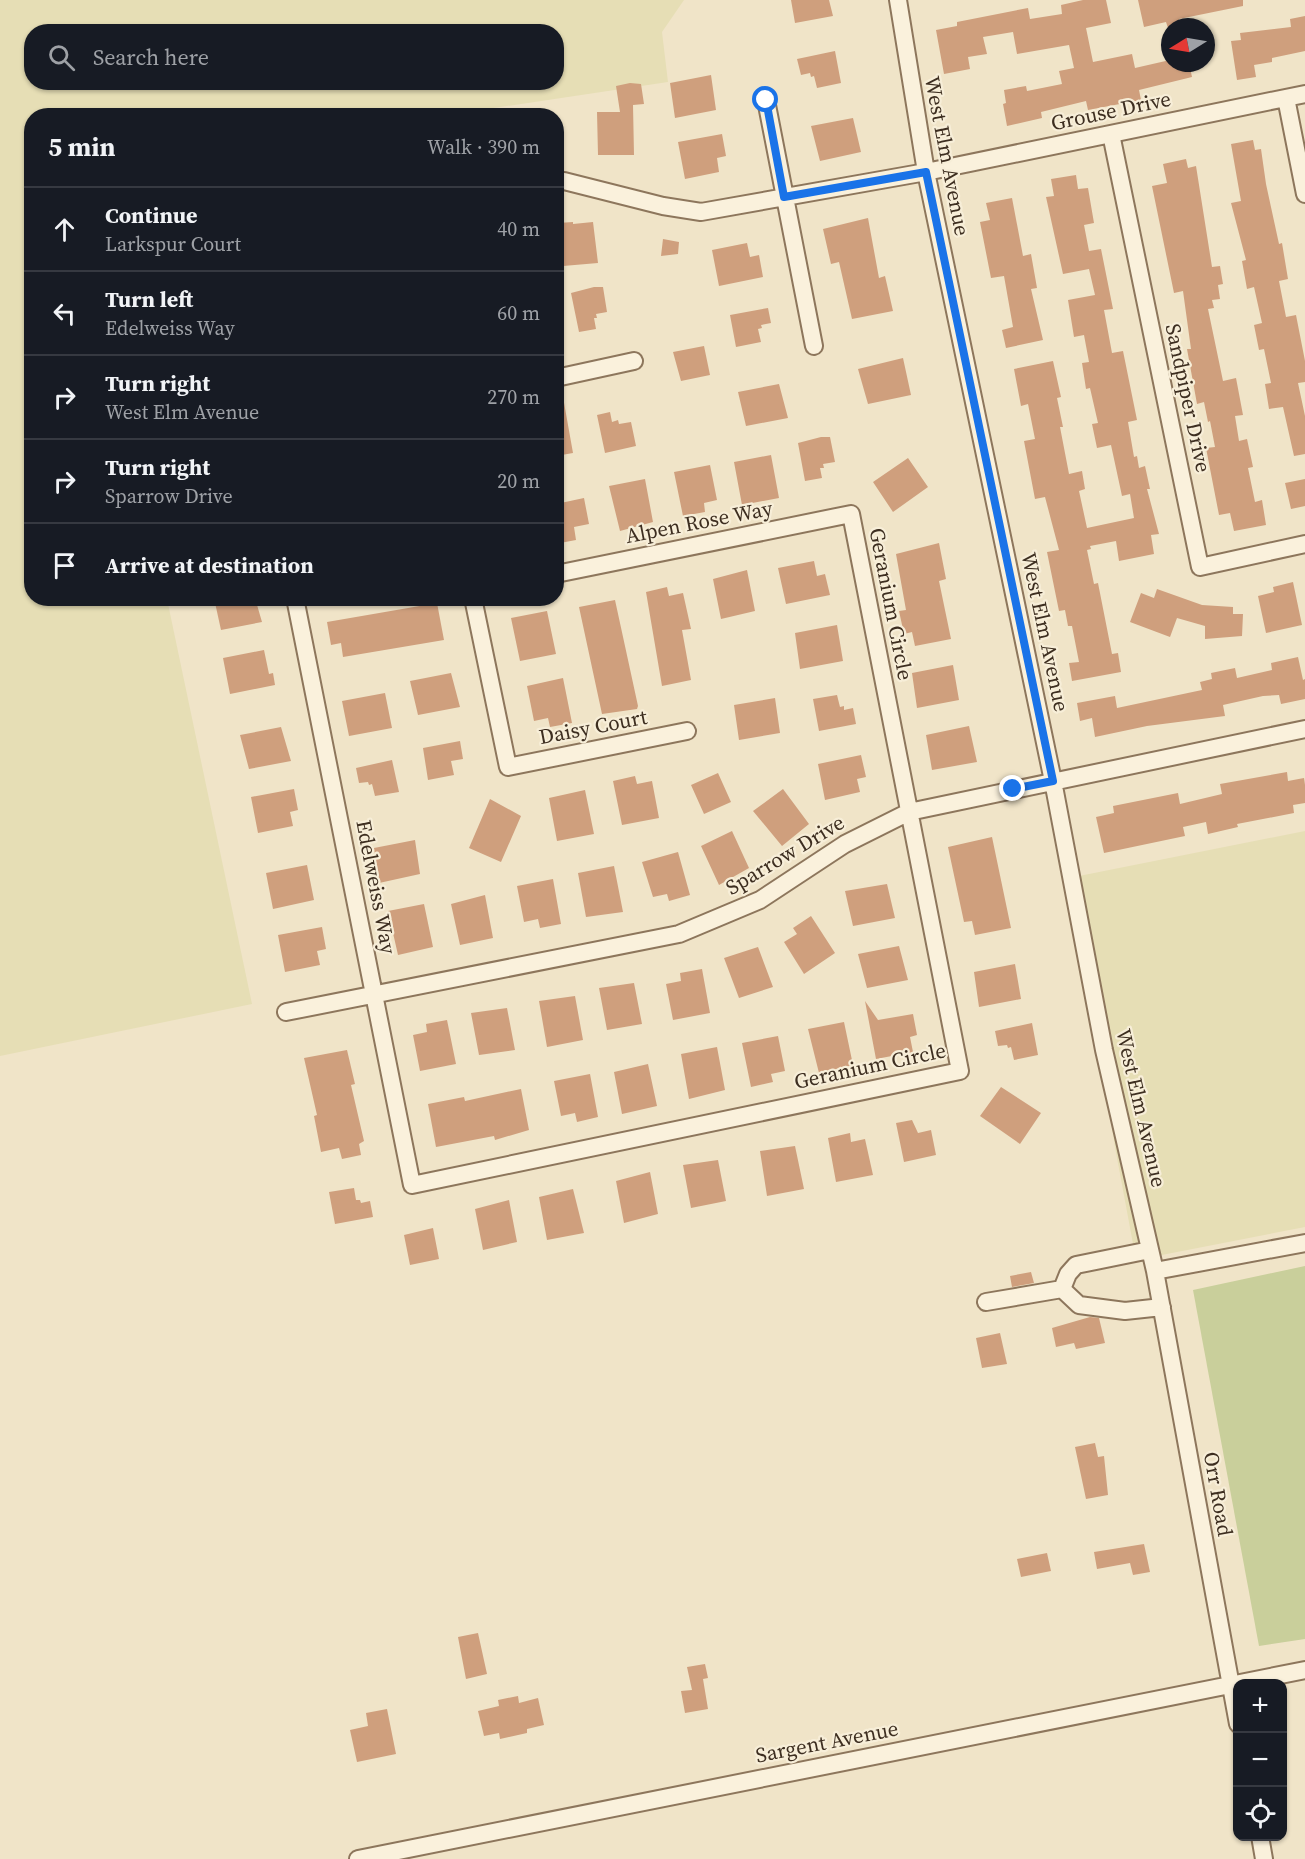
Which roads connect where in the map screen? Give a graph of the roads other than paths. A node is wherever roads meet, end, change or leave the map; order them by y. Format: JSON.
{"nodes":[{"id":1,"x":898,"y":0,"type":"edge"},
{"id":2,"x":1305,"y":94,"type":"edge"},
{"id":3,"x":1286,"y":98,"type":"junction"},
{"id":4,"x":766,"y":100,"type":"dead end"},
{"id":5,"x":1111,"y":134,"type":"junction"},
{"id":6,"x":926,"y":172,"type":"junction"},
{"id":7,"x":564,"y":181,"type":"edge"},
{"id":8,"x":1305,"y":194,"type":"edge"},
{"id":9,"x":784,"y":197,"type":"junction"},
{"id":10,"x":814,"y":346,"type":"dead end"},
{"id":11,"x":634,"y":361,"type":"dead end"},
{"id":12,"x":564,"y":376,"type":"edge"},
{"id":13,"x":850,"y":514,"type":"joint"},
{"id":14,"x":1305,"y":544,"type":"edge"},
{"id":15,"x":564,"y":572,"type":"edge"},
{"id":16,"x":297,"y":606,"type":"edge"},
{"id":17,"x":475,"y":606,"type":"edge"},
{"id":18,"x":1305,"y":729,"type":"edge"},
{"id":19,"x":687,"y":731,"type":"dead end"},
{"id":20,"x":1053,"y":781,"type":"junction"},
{"id":21,"x":909,"y":812,"type":"junction"},
{"id":22,"x":375,"y":994,"type":"junction"},
{"id":23,"x":286,"y":1012,"type":"dead end"},
{"id":24,"x":412,"y":1185,"type":"joint"},
{"id":25,"x":1305,"y":1243,"type":"edge"},
{"id":26,"x":1150,"y":1250,"type":"junction"},
{"id":27,"x":1155,"y":1271,"type":"junction"},
{"id":28,"x":1062,"y":1289,"type":"junction"},
{"id":29,"x":986,"y":1302,"type":"dead end"},
{"id":30,"x":1162,"y":1306,"type":"junction"},
{"id":31,"x":1305,"y":1670,"type":"edge"},
{"id":32,"x":1230,"y":1684,"type":"junction"},
{"id":33,"x":1233,"y":1699,"type":"edge"},
{"id":34,"x":1261,"y":1841,"type":"edge"},
{"id":35,"x":358,"y":1859,"type":"edge"},
{"id":36,"x":1264,"y":1859,"type":"edge"}],
"edges":[{"from":1,"to":6,"type":"street","name":"West Elm Avenue"},
{"from":2,"to":3,"type":"street","name":"Grouse Drive"},
{"from":3,"to":5,"type":"street","name":"Grouse Drive"},
{"from":3,"to":8,"type":"street"},
{"from":4,"to":9,"type":"street"},
{"from":5,"to":6,"type":"street","name":"Grouse Drive"},
{"from":5,"to":14,"type":"street","name":"Sandpiper Drive"},
{"from":6,"to":9,"type":"street"},
{"from":6,"to":20,"type":"street","name":"West Elm Avenue"},
{"from":7,"to":9,"type":"street"},
{"from":9,"to":10,"type":"street"},
{"from":11,"to":12,"type":"street"},
{"from":13,"to":15,"type":"street","name":"Alpen Rose Way"},
{"from":13,"to":21,"type":"street","name":"Geranium Circle"},
{"from":16,"to":22,"type":"street","name":"Edelweiss Way"},
{"from":17,"to":19,"type":"street","name":"Daisy Court"},
{"from":18,"to":20,"type":"street","name":"Sparrow Drive"},
{"from":20,"to":21,"type":"street","name":"Sparrow Drive"},
{"from":20,"to":26,"type":"street","name":"West Elm Avenue"},
{"from":21,"to":22,"type":"street","name":"Sparrow Drive"},
{"from":21,"to":24,"type":"street","name":"Geranium Circle"},
{"from":22,"to":23,"type":"street","name":"Sparrow Drive"},
{"from":22,"to":24,"type":"street","name":"Edelweiss Way"},
{"from":25,"to":27,"type":"street"},
{"from":26,"to":27,"type":"street","name":"West Elm Avenue"},
{"from":26,"to":28,"type":"street"},
{"from":27,"to":30,"type":"street","name":"Orr Road"},
{"from":28,"to":29,"type":"street"},
{"from":28,"to":30,"type":"street"},
{"from":30,"to":32,"type":"street","name":"Orr Road"},
{"from":31,"to":32,"type":"street","name":"Sargent Avenue"},
{"from":32,"to":33,"type":"street","name":"Orr Road"},
{"from":32,"to":35,"type":"street","name":"Sargent Avenue"},
{"from":34,"to":36,"type":"street"}]}
